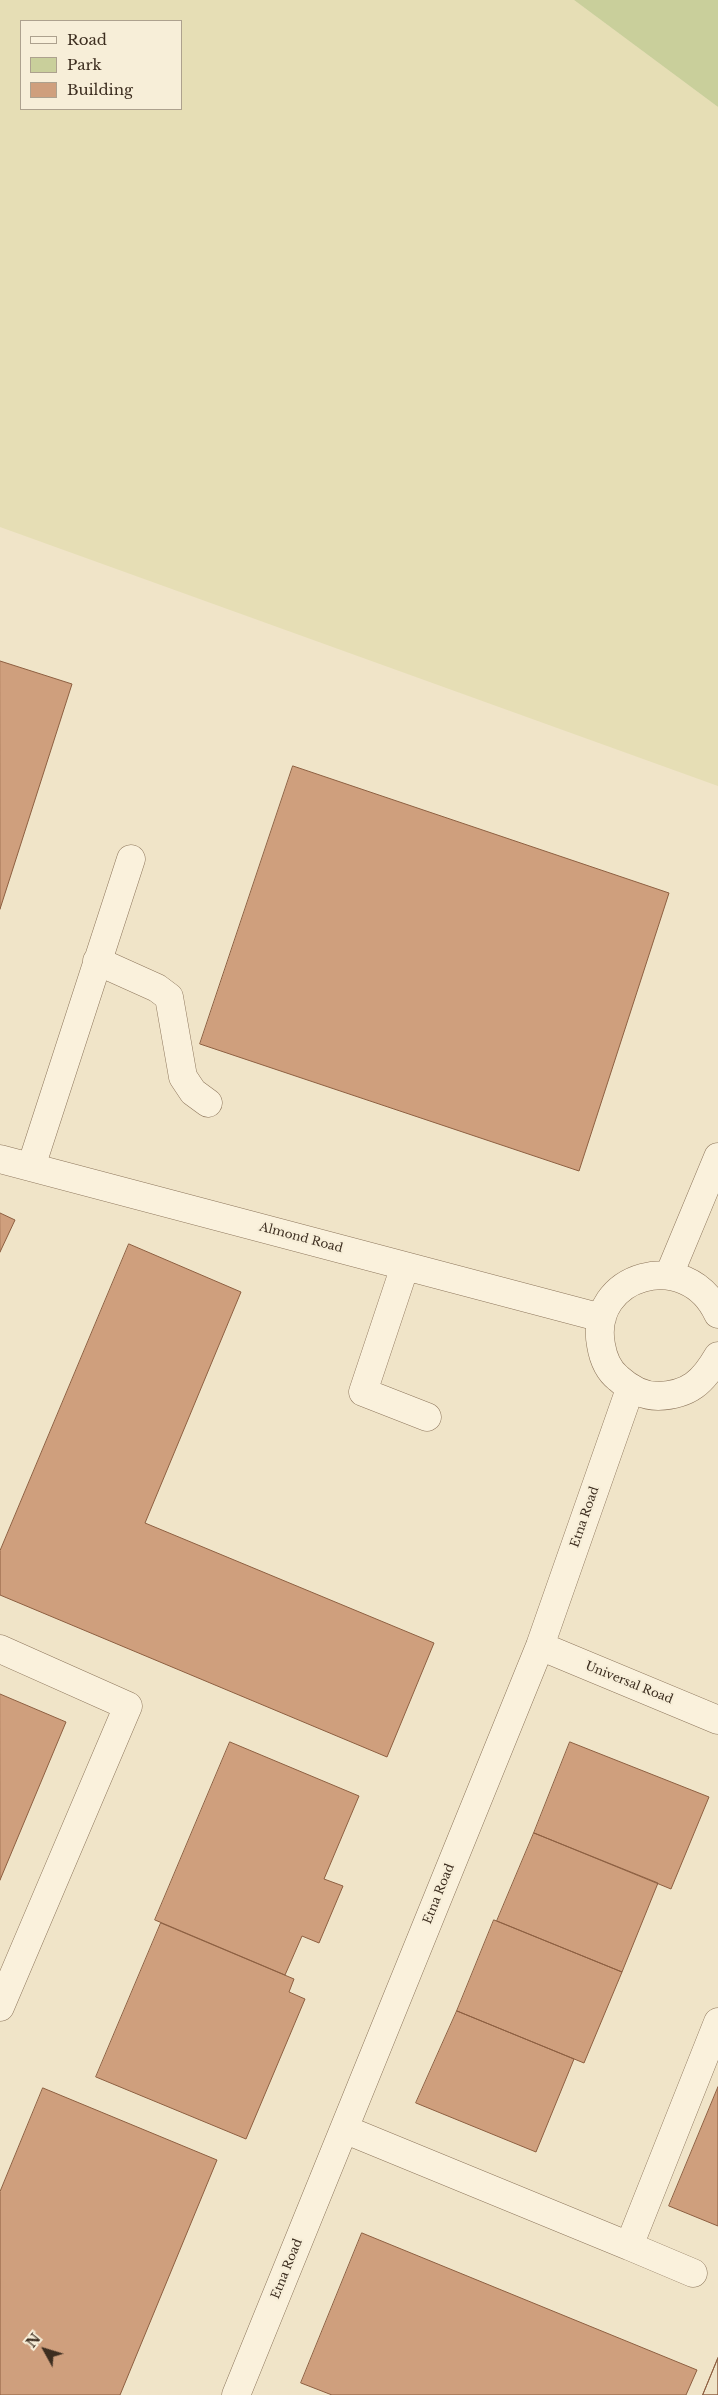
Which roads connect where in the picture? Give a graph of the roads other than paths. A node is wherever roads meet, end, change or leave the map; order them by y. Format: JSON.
{"nodes":[{"id":1,"x":131,"y":859,"type":"dead end"},
{"id":2,"x":97,"y":961,"type":"junction"},
{"id":3,"x":208,"y":1103,"type":"dead end"},
{"id":4,"x":718,"y":1157,"type":"edge"},
{"id":5,"x":0,"y":1159,"type":"edge"},
{"id":6,"x":31,"y":1167,"type":"junction"},
{"id":7,"x":405,"y":1266,"type":"junction"},
{"id":8,"x":669,"y":1275,"type":"junction"},
{"id":9,"x":718,"y":1314,"type":"edge"},
{"id":10,"x":602,"y":1318,"type":"junction"},
{"id":11,"x":718,"y":1356,"type":"edge"},
{"id":12,"x":630,"y":1389,"type":"junction"},
{"id":13,"x":427,"y":1417,"type":"dead end"},
{"id":14,"x":540,"y":1646,"type":"junction"},
{"id":15,"x":0,"y":1649,"type":"edge"},
{"id":16,"x":718,"y":1720,"type":"edge"},
{"id":17,"x":0,"y":2007,"type":"edge"},
{"id":18,"x":718,"y":2022,"type":"edge"},
{"id":19,"x":344,"y":2129,"type":"junction"},
{"id":20,"x":629,"y":2246,"type":"junction"},
{"id":21,"x":693,"y":2272,"type":"dead end"},
{"id":22,"x":236,"y":2395,"type":"edge"}],
"edges":[{"from":1,"to":2,"type":"street"},
{"from":2,"to":3,"type":"street"},
{"from":2,"to":6,"type":"street"},
{"from":4,"to":8,"type":"street"},
{"from":5,"to":6,"type":"street","name":"Almond Road"},
{"from":6,"to":7,"type":"street","name":"Almond Road"},
{"from":7,"to":10,"type":"street","name":"Almond Road"},
{"from":7,"to":13,"type":"street"},
{"from":8,"to":9,"type":"street"},
{"from":8,"to":10,"type":"street"},
{"from":10,"to":12,"type":"street"},
{"from":11,"to":12,"type":"street"},
{"from":12,"to":14,"type":"street","name":"Etna Road"},
{"from":14,"to":16,"type":"street","name":"Universal Road"},
{"from":14,"to":19,"type":"street","name":"Etna Road"},
{"from":15,"to":17,"type":"street"},
{"from":18,"to":20,"type":"street"},
{"from":19,"to":20,"type":"street"},
{"from":19,"to":22,"type":"street","name":"Etna Road"},
{"from":20,"to":21,"type":"street"}]}
